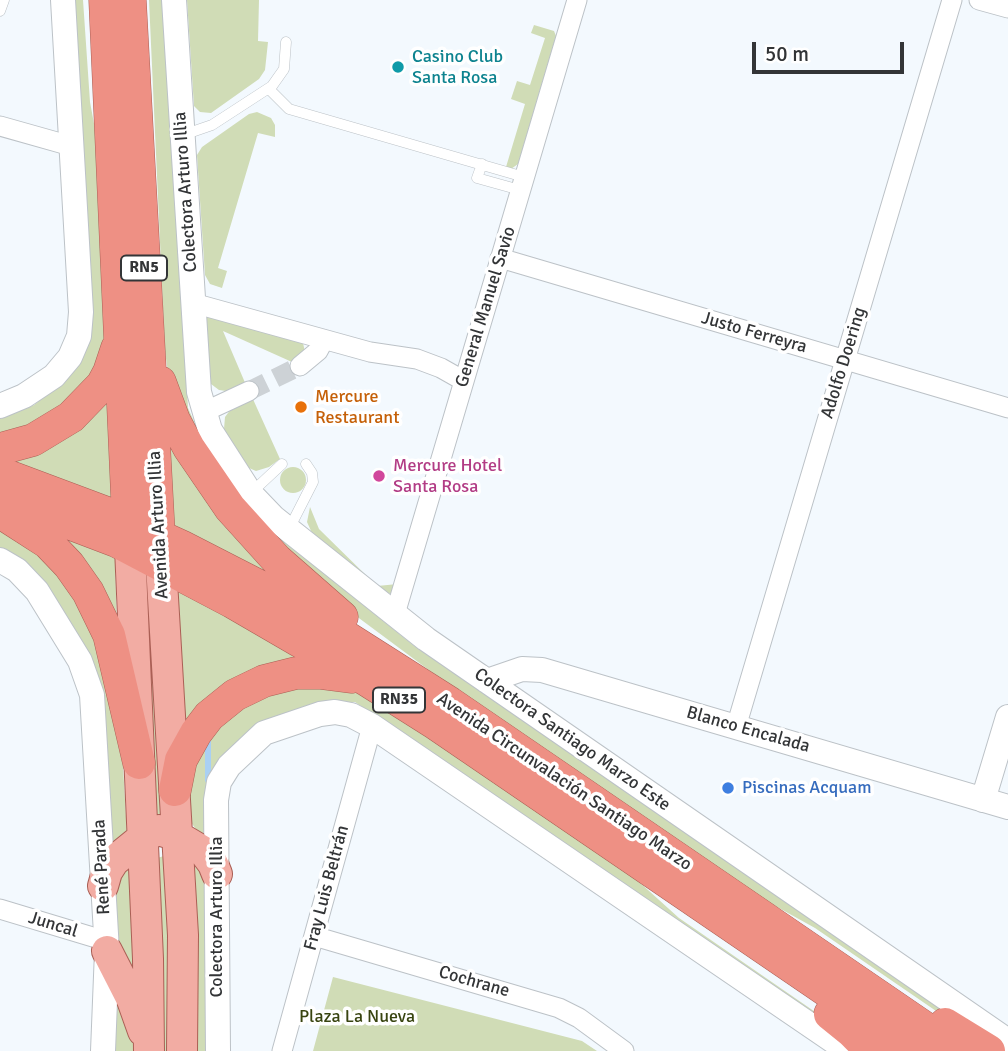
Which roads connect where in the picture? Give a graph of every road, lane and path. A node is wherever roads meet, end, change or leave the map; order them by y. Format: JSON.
{"nodes":[{"id":1,"x":4,"y":0,"type":"edge"},
{"id":2,"x":63,"y":0,"type":"edge"},
{"id":3,"x":89,"y":0,"type":"edge"},
{"id":4,"x":105,"y":0,"type":"edge"},
{"id":5,"x":130,"y":0,"type":"edge"},
{"id":6,"x":174,"y":0,"type":"edge"},
{"id":7,"x":577,"y":0,"type":"edge"},
{"id":8,"x":952,"y":0,"type":"edge"},
{"id":9,"x":979,"y":0,"type":"edge"},
{"id":10,"x":1008,"y":8,"type":"edge"},
{"id":11,"x":0,"y":11,"type":"edge"},
{"id":12,"x":286,"y":42,"type":"dead end"},
{"id":13,"x":269,"y":89,"type":"junction"},
{"id":14,"x":0,"y":126,"type":"edge"},
{"id":15,"x":182,"y":135,"type":"junction"},
{"id":16,"x":71,"y":146,"type":"junction"},
{"id":17,"x":481,"y":164,"type":"junction"},
{"id":18,"x":522,"y":183,"type":"junction"},
{"id":19,"x":113,"y":186,"type":"junction"},
{"id":20,"x":500,"y":258,"type":"junction"},
{"id":21,"x":193,"y":303,"type":"junction"},
{"id":22,"x":133,"y":310,"type":"junction"},
{"id":23,"x":324,"y":340,"type":"junction"},
{"id":24,"x":845,"y":360,"type":"junction"},
{"id":25,"x":300,"y":366,"type":"tunnel mouth"},
{"id":26,"x":464,"y":381,"type":"junction"},
{"id":27,"x":198,"y":383,"type":"joint"},
{"id":28,"x":249,"y":391,"type":"tunnel mouth"},
{"id":29,"x":0,"y":406,"type":"edge"},
{"id":30,"x":1008,"y":408,"type":"edge"},
{"id":31,"x":204,"y":412,"type":"junction"},
{"id":32,"x":0,"y":449,"type":"edge"},
{"id":33,"x":282,"y":464,"type":"dead end"},
{"id":34,"x":306,"y":464,"type":"dead end"},
{"id":35,"x":0,"y":473,"type":"edge"},
{"id":36,"x":251,"y":494,"type":"junction"},
{"id":37,"x":0,"y":497,"type":"edge"},
{"id":38,"x":0,"y":512,"type":"edge"},
{"id":39,"x":288,"y":530,"type":"junction"},
{"id":40,"x":129,"y":535,"type":"junction"},
{"id":41,"x":160,"y":550,"type":"junction"},
{"id":42,"x":0,"y":560,"type":"edge"},
{"id":43,"x":395,"y":614,"type":"junction"},
{"id":44,"x":368,"y":681,"type":"junction"},
{"id":45,"x":487,"y":681,"type":"junction"},
{"id":46,"x":450,"y":704,"type":"junction"},
{"id":47,"x":1008,"y":717,"type":"edge"},
{"id":48,"x":372,"y":726,"type":"junction"},
{"id":49,"x":736,"y":727,"type":"junction"},
{"id":50,"x":139,"y":763,"type":"junction"},
{"id":51,"x":174,"y":790,"type":"junction"},
{"id":52,"x":983,"y":800,"type":"junction"},
{"id":53,"x":1008,"y":807,"type":"edge"},
{"id":54,"x":177,"y":836,"type":"junction"},
{"id":55,"x":143,"y":837,"type":"junction"},
{"id":56,"x":626,"y":854,"type":"junction"},
{"id":57,"x":217,"y":874,"type":"junction"},
{"id":58,"x":103,"y":886,"type":"junction"},
{"id":59,"x":721,"y":888,"type":"junction"},
{"id":60,"x":0,"y":909,"type":"edge"},
{"id":61,"x":314,"y":936,"type":"junction"},
{"id":62,"x":106,"y":946,"type":"junction"},
{"id":63,"x":1008,"y":1041,"type":"edge"},
{"id":64,"x":103,"y":1051,"type":"edge"},
{"id":65,"x":149,"y":1051,"type":"edge"},
{"id":66,"x":182,"y":1051,"type":"edge"},
{"id":67,"x":218,"y":1051,"type":"edge"},
{"id":68,"x":282,"y":1051,"type":"edge"},
{"id":69,"x":624,"y":1051,"type":"edge"},
{"id":70,"x":848,"y":1051,"type":"edge"},
{"id":71,"x":871,"y":1051,"type":"edge"},
{"id":72,"x":915,"y":1051,"type":"edge"},
{"id":73,"x":960,"y":1051,"type":"edge"},
{"id":74,"x":989,"y":1051,"type":"edge"}],
"edges":[{"from":1,"to":11,"type":"lane"},
{"from":2,"to":16,"type":"street"},
{"from":3,"to":19,"type":"highway"},
{"from":4,"to":19,"type":"highway","name":"Avenida Arturo Illia","number":"RN5"},
{"from":5,"to":22,"type":"highway","name":"Avenida Arturo Illia","number":"RN5"},
{"from":6,"to":15,"type":"street","name":"Colectora Arturo Illia"},
{"from":7,"to":18,"type":"street","name":"General Manuel Savio"},
{"from":8,"to":24,"type":"street","name":"Adolfo Doering"},
{"from":9,"to":10,"type":"street"},
{"from":12,"to":13,"type":"lane"},
{"from":13,"to":15,"type":"lane"},
{"from":13,"to":17,"type":"lane"},
{"from":14,"to":16,"type":"street"},
{"from":15,"to":21,"type":"street","name":"Colectora Arturo Illia"},
{"from":16,"to":29,"type":"street"},
{"from":17,"to":18,"type":"lane"},
{"from":17,"to":18,"type":"lane"},
{"from":18,"to":20,"type":"street","name":"General Manuel Savio"},
{"from":19,"to":22,"type":"highway","name":"Avenida Arturo Illia","number":"RN5"},
{"from":20,"to":24,"type":"street","name":"Justo Ferreyra"},
{"from":20,"to":26,"type":"street","name":"General Manuel Savio"},
{"from":21,"to":23,"type":"street"},
{"from":21,"to":27,"type":"street","name":"Colectora Arturo Illia"},
{"from":22,"to":32,"type":"highway"},
{"from":22,"to":40,"type":"highway","name":"Avenida Arturo Illia","number":"RN5"},
{"from":22,"to":41,"type":"highway","name":"Avenida Arturo Illia","number":"RN5"},
{"from":22,"to":46,"type":"highway"},
{"from":23,"to":25,"type":"street"},
{"from":23,"to":26,"type":"street"},
{"from":24,"to":30,"type":"street","name":"Justo Ferreyra"},
{"from":24,"to":49,"type":"street","name":"Adolfo Doering"},
{"from":26,"to":43,"type":"street","name":"General Manuel Savio"},
{"from":27,"to":31,"type":"street","name":"Colectora Santiago Marzo Este"},
{"from":28,"to":31,"type":"street"},
{"from":31,"to":36,"type":"street","name":"Colectora Santiago Marzo Este"},
{"from":33,"to":36,"type":"lane"},
{"from":34,"to":39,"type":"lane"},
{"from":35,"to":40,"type":"highway","name":"Avenida Circunvalación Santiago Marzo","number":"RN35"},
{"from":36,"to":39,"type":"street","name":"Colectora Santiago Marzo Este"},
{"from":37,"to":40,"type":"highway","name":"Avenida Circunvalación Santiago Marzo","number":"RN35"},
{"from":38,"to":50,"type":"highway"},
{"from":39,"to":43,"type":"street","name":"Colectora Santiago Marzo Este"},
{"from":40,"to":41,"type":"highway","name":"Avenida Circunvalación Santiago Marzo","number":"RN35"},
{"from":40,"to":50,"type":"main road","name":"Avenida Arturo Illia"},
{"from":41,"to":44,"type":"highway","name":"Avenida Circunvalación Santiago Marzo","number":"RN35"},
{"from":41,"to":46,"type":"highway","name":"Avenida Circunvalación Santiago Marzo","number":"RN35"},
{"from":41,"to":51,"type":"main road","name":"Avenida Arturo Illia"},
{"from":42,"to":58,"type":"street","name":"René Parada"},
{"from":43,"to":45,"type":"street","name":"Colectora Santiago Marzo Este"},
{"from":44,"to":51,"type":"highway"},
{"from":44,"to":56,"type":"highway","name":"Avenida Circunvalación Santiago Marzo","number":"RN35"},
{"from":45,"to":49,"type":"street","name":"Blanco Encalada"},
{"from":45,"to":63,"type":"street","name":"Colectora Santiago Marzo Este"},
{"from":46,"to":59,"type":"highway","name":"Avenida Circunvalación Santiago Marzo","number":"RN35"},
{"from":47,"to":52,"type":"street"},
{"from":48,"to":57,"type":"street","name":"Colectora Arturo Illia"},
{"from":48,"to":61,"type":"street","name":"Fray Luis Beltrán"},
{"from":48,"to":70,"type":"street"},
{"from":49,"to":52,"type":"street","name":"Blanco Encalada"},
{"from":50,"to":55,"type":"main road","name":"Avenida Arturo Illia"},
{"from":51,"to":54,"type":"main road","name":"Avenida Arturo Illia"},
{"from":52,"to":53,"type":"street","name":"Blanco Encalada"},
{"from":54,"to":55,"type":"main road"},
{"from":54,"to":57,"type":"main road"},
{"from":54,"to":66,"type":"main road","name":"Avenida Arturo Illia"},
{"from":55,"to":58,"type":"main road"},
{"from":55,"to":65,"type":"main road","name":"Avenida Arturo Illia"},
{"from":56,"to":71,"type":"highway"},
{"from":56,"to":72,"type":"highway","name":"Avenida Circunvalación Santiago Marzo","number":"RN35"},
{"from":57,"to":67,"type":"street","name":"Colectora Arturo Illia"},
{"from":58,"to":62,"type":"street","name":"René Parada"},
{"from":59,"to":73,"type":"highway","name":"Avenida Circunvalación Santiago Marzo","number":"RN35"},
{"from":59,"to":74,"type":"highway"},
{"from":60,"to":62,"type":"street","name":"Juncal"},
{"from":61,"to":68,"type":"street","name":"Fray Luis Beltrán"},
{"from":61,"to":69,"type":"street","name":"Cochrane"},
{"from":62,"to":64,"type":"street","name":"René Parada"},
{"from":62,"to":65,"type":"main road"}]}
